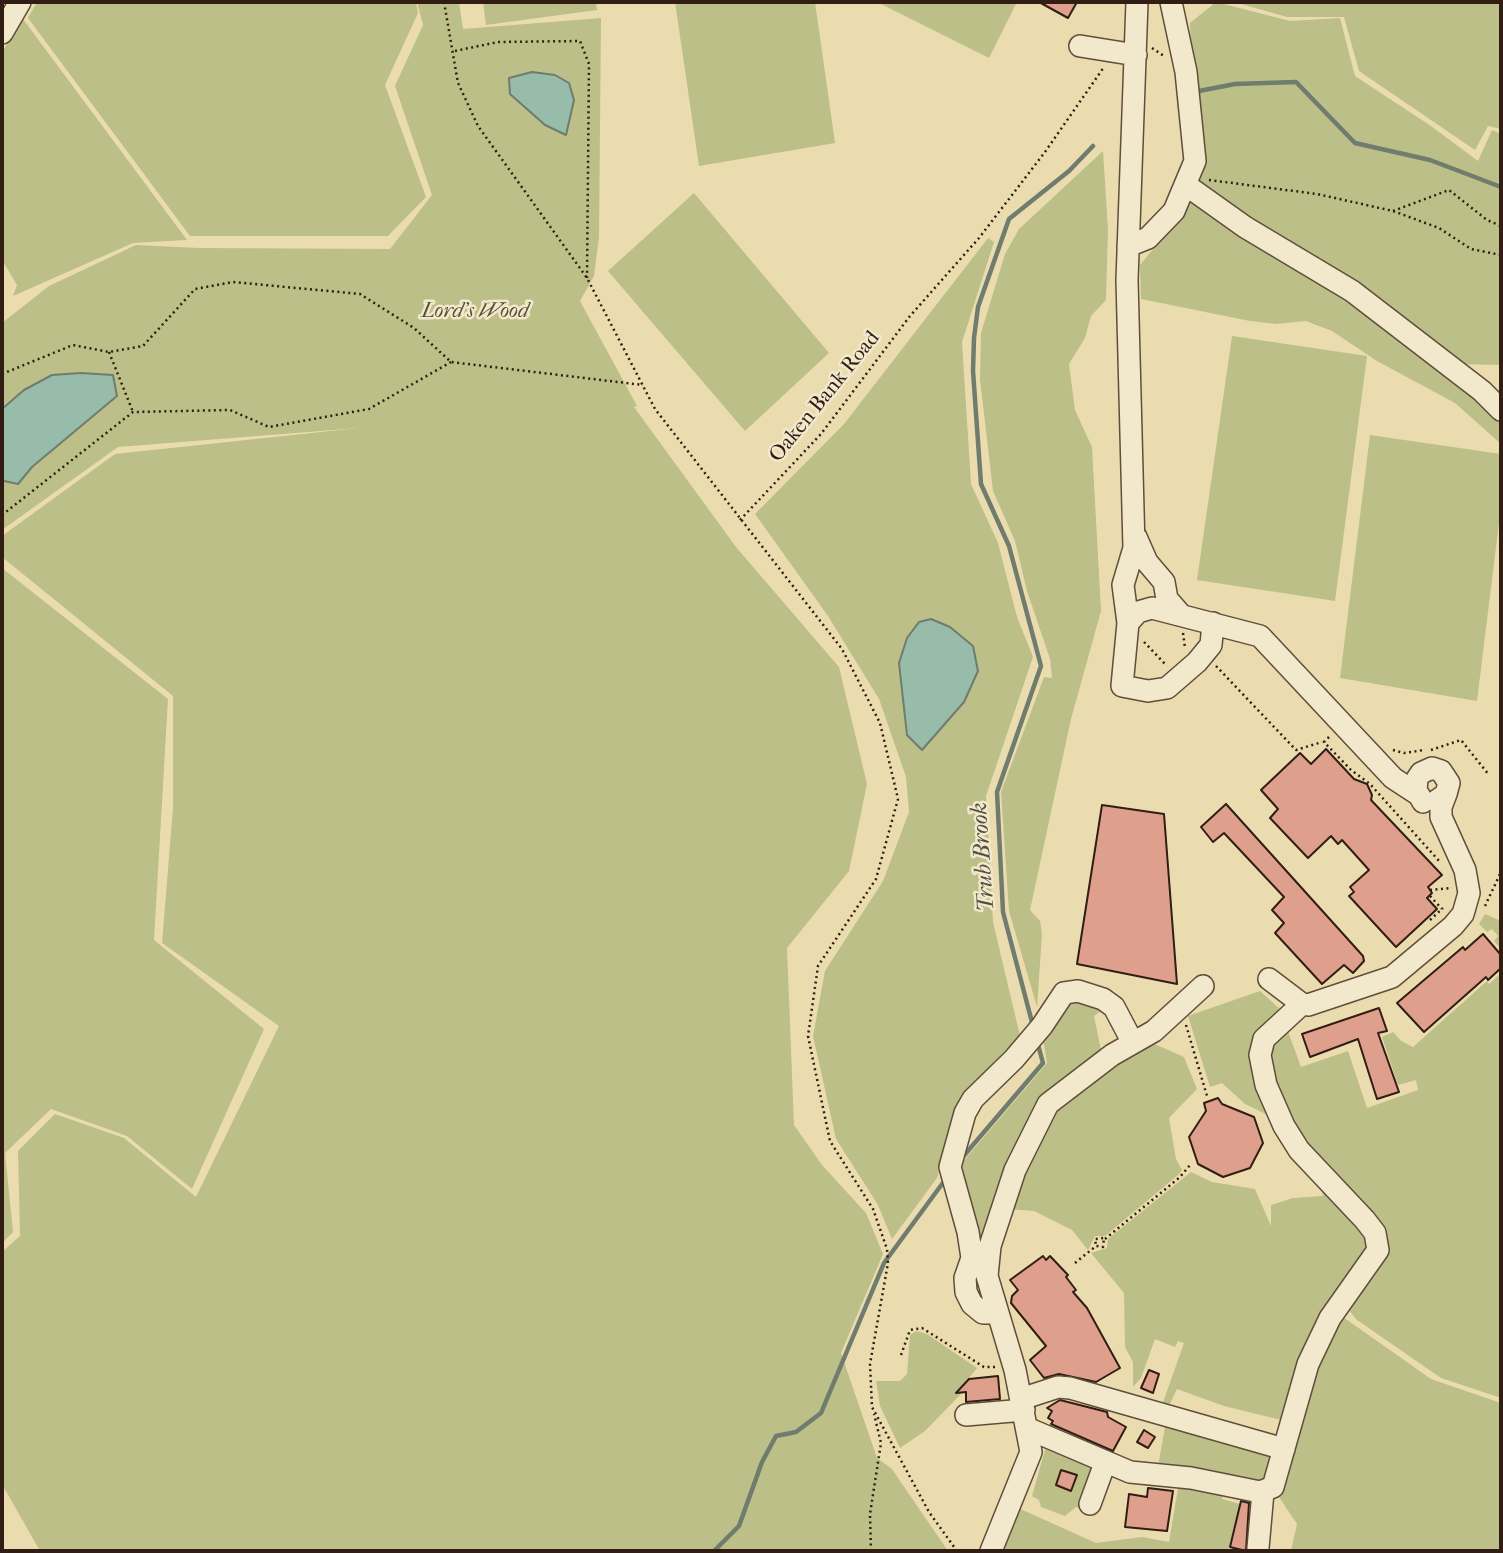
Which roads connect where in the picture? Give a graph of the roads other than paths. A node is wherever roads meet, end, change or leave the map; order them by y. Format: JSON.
{"nodes":[{"id":1,"x":20,"y":2,"type":"edge"},
{"id":2,"x":1138,"y":2,"type":"edge"},
{"id":3,"x":1171,"y":2,"type":"edge"},
{"id":4,"x":2,"y":33,"type":"edge"},
{"id":5,"x":1080,"y":46,"type":"dead end"},
{"id":6,"x":1137,"y":46,"type":"junction"},
{"id":7,"x":1187,"y":182,"type":"junction"},
{"id":8,"x":1128,"y":246,"type":"junction"},
{"id":9,"x":1501,"y":410,"type":"edge"},
{"id":10,"x":1134,"y":521,"type":"junction"},
{"id":11,"x":1155,"y":570,"type":"junction"},
{"id":12,"x":1165,"y":590,"type":"junction"},
{"id":13,"x":1135,"y":604,"type":"junction"},
{"id":14,"x":1181,"y":620,"type":"junction"},
{"id":15,"x":1213,"y":623,"type":"junction"},
{"id":16,"x":1380,"y":761,"type":"junction"},
{"id":17,"x":1426,"y":770,"type":"junction"},
{"id":18,"x":1446,"y":794,"type":"junction"},
{"id":19,"x":1420,"y":797,"type":"junction"},
{"id":20,"x":1453,"y":841,"type":"junction"},
{"id":21,"x":1269,"y":979,"type":"dead end"},
{"id":22,"x":1203,"y":986,"type":"dead end"},
{"id":23,"x":1302,"y":1004,"type":"junction"},
{"id":24,"x":1133,"y":1043,"type":"junction"},
{"id":25,"x":996,"y":1313,"type":"junction"},
{"id":26,"x":1025,"y":1413,"type":"junction"},
{"id":27,"x":966,"y":1415,"type":"dead end"},
{"id":28,"x":1283,"y":1449,"type":"junction"},
{"id":29,"x":1105,"y":1464,"type":"junction"},
{"id":30,"x":1263,"y":1492,"type":"junction"},
{"id":31,"x":1090,"y":1504,"type":"dead end"},
{"id":32,"x":1258,"y":1548,"type":"dead end"},
{"id":33,"x":991,"y":1551,"type":"edge"}],
"edges":[{"from":1,"to":4,"type":"street"},
{"from":2,"to":6,"type":"street"},
{"from":3,"to":7,"type":"street"},
{"from":5,"to":6,"type":"street"},
{"from":6,"to":8,"type":"street"},
{"from":7,"to":8,"type":"street"},
{"from":7,"to":9,"type":"street"},
{"from":8,"to":10,"type":"street"},
{"from":10,"to":11,"type":"street"},
{"from":10,"to":13,"type":"street"},
{"from":11,"to":12,"type":"street"},
{"from":11,"to":13,"type":"street"},
{"from":12,"to":13,"type":"street"},
{"from":12,"to":14,"type":"street"},
{"from":13,"to":14,"type":"street"},
{"from":13,"to":15,"type":"street"},
{"from":14,"to":15,"type":"street"},
{"from":15,"to":16,"type":"street"},
{"from":16,"to":17,"type":"street"},
{"from":16,"to":19,"type":"street"},
{"from":17,"to":18,"type":"street"},
{"from":17,"to":19,"type":"street"},
{"from":18,"to":19,"type":"street"},
{"from":18,"to":20,"type":"street"},
{"from":19,"to":20,"type":"street"},
{"from":20,"to":23,"type":"street"},
{"from":21,"to":23,"type":"street"},
{"from":22,"to":24,"type":"street"},
{"from":23,"to":28,"type":"street"},
{"from":24,"to":25,"type":"street"},
{"from":24,"to":25,"type":"street"},
{"from":25,"to":26,"type":"street"},
{"from":26,"to":27,"type":"street"},
{"from":26,"to":28,"type":"street"},
{"from":26,"to":29,"type":"street"},
{"from":26,"to":33,"type":"street"},
{"from":28,"to":30,"type":"street"},
{"from":29,"to":30,"type":"street"},
{"from":29,"to":31,"type":"street"},
{"from":30,"to":32,"type":"street"}]}
